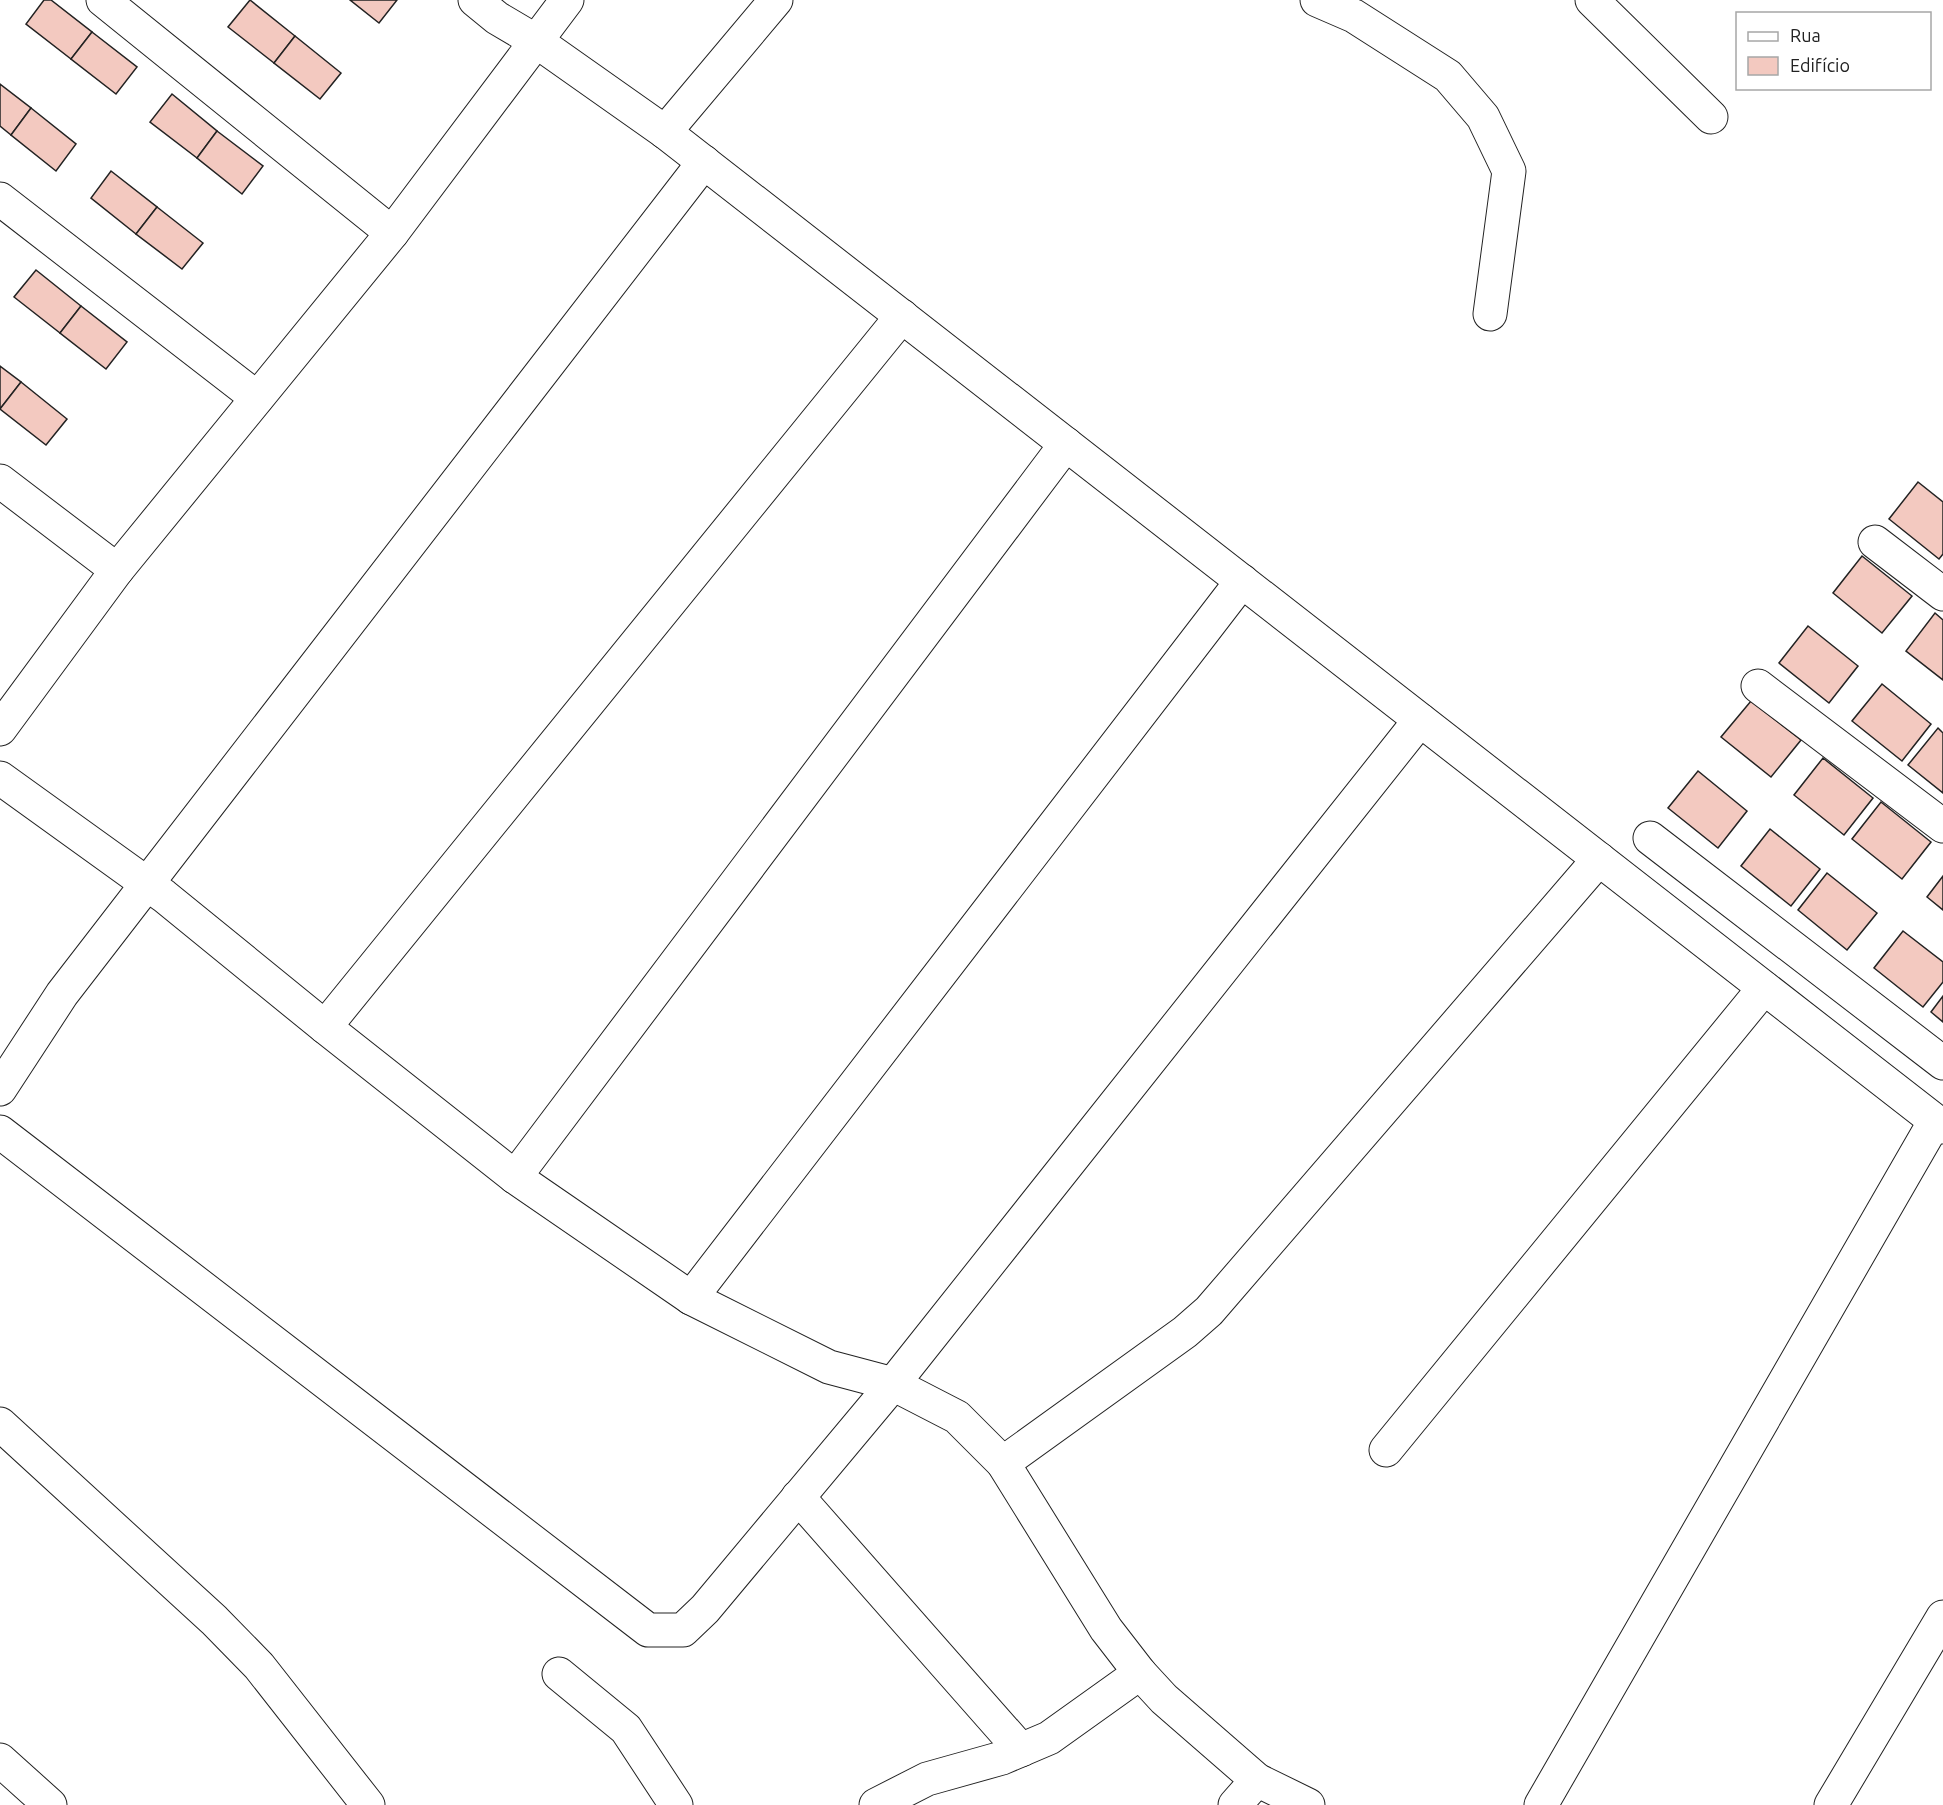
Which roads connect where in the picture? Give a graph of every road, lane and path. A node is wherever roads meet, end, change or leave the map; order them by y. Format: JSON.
{"nodes":[{"id":1,"x":103,"y":0,"type":"edge"},
{"id":2,"x":567,"y":0,"type":"edge"},
{"id":3,"x":776,"y":0,"type":"edge"},
{"id":4,"x":1317,"y":0,"type":"edge"},
{"id":5,"x":1592,"y":0,"type":"edge"},
{"id":6,"x":488,"y":6,"type":"edge"},
{"id":7,"x":536,"y":41,"type":"junction"},
{"id":8,"x":1711,"y":117,"type":"dead end"},
{"id":9,"x":665,"y":132,"type":"junction"},
{"id":10,"x":704,"y":162,"type":"junction"},
{"id":11,"x":0,"y":199,"type":"edge"},
{"id":12,"x":392,"y":233,"type":"junction"},
{"id":13,"x":1490,"y":314,"type":"dead end"},
{"id":14,"x":902,"y":316,"type":"junction"},
{"id":15,"x":257,"y":398,"type":"junction"},
{"id":16,"x":1066,"y":444,"type":"junction"},
{"id":17,"x":0,"y":481,"type":"edge"},
{"id":18,"x":1875,"y":542,"type":"dead end"},
{"id":19,"x":117,"y":570,"type":"junction"},
{"id":20,"x":1242,"y":581,"type":"junction"},
{"id":21,"x":1943,"y":594,"type":"edge"},
{"id":22,"x":1758,"y":686,"type":"dead end"},
{"id":23,"x":1420,"y":720,"type":"junction"},
{"id":24,"x":0,"y":729,"type":"edge"},
{"id":25,"x":0,"y":778,"type":"edge"},
{"id":26,"x":1943,"y":826,"type":"edge"},
{"id":27,"x":1650,"y":838,"type":"dead end"},
{"id":28,"x":1599,"y":859,"type":"junction"},
{"id":29,"x":147,"y":884,"type":"junction"},
{"id":30,"x":1764,"y":988,"type":"junction"},
{"id":31,"x":325,"y":1027,"type":"junction"},
{"id":32,"x":1943,"y":1063,"type":"edge"},
{"id":33,"x":0,"y":1089,"type":"edge"},
{"id":34,"x":1939,"y":1124,"type":"edge"},
{"id":35,"x":0,"y":1132,"type":"edge"},
{"id":36,"x":515,"y":1177,"type":"junction"},
{"id":37,"x":691,"y":1298,"type":"junction"},
{"id":38,"x":893,"y":1384,"type":"junction"},
{"id":39,"x":0,"y":1424,"type":"edge"},
{"id":40,"x":1386,"y":1450,"type":"dead end"},
{"id":41,"x":1003,"y":1463,"type":"junction"},
{"id":42,"x":798,"y":1497,"type":"junction"},
{"id":43,"x":1943,"y":1617,"type":"edge"},
{"id":44,"x":1140,"y":1673,"type":"junction"},
{"id":45,"x":559,"y":1674,"type":"dead end"},
{"id":46,"x":1021,"y":1750,"type":"junction"},
{"id":47,"x":0,"y":1760,"type":"edge"},
{"id":48,"x":1257,"y":1779,"type":"junction"},
{"id":49,"x":50,"y":1805,"type":"edge"},
{"id":50,"x":368,"y":1805,"type":"edge"},
{"id":51,"x":676,"y":1805,"type":"edge"},
{"id":52,"x":876,"y":1805,"type":"edge"},
{"id":53,"x":1235,"y":1805,"type":"edge"},
{"id":54,"x":1308,"y":1805,"type":"edge"},
{"id":55,"x":1541,"y":1805,"type":"edge"},
{"id":56,"x":1831,"y":1805,"type":"edge"}],
"edges":[{"from":1,"to":12,"type":"street"},
{"from":2,"to":7,"type":"street"},
{"from":3,"to":9,"type":"street"},
{"from":4,"to":13,"type":"street"},
{"from":5,"to":8,"type":"street"},
{"from":6,"to":7,"type":"street"},
{"from":7,"to":9,"type":"street"},
{"from":7,"to":12,"type":"street"},
{"from":9,"to":10,"type":"street"},
{"from":10,"to":14,"type":"street"},
{"from":10,"to":29,"type":"street"},
{"from":11,"to":15,"type":"street"},
{"from":12,"to":15,"type":"street"},
{"from":14,"to":16,"type":"street"},
{"from":14,"to":31,"type":"street"},
{"from":15,"to":19,"type":"street"},
{"from":16,"to":20,"type":"street"},
{"from":16,"to":36,"type":"street"},
{"from":17,"to":19,"type":"street"},
{"from":18,"to":21,"type":"street"},
{"from":19,"to":24,"type":"street"},
{"from":20,"to":23,"type":"street"},
{"from":20,"to":37,"type":"street"},
{"from":22,"to":26,"type":"street"},
{"from":23,"to":28,"type":"street"},
{"from":23,"to":38,"type":"street"},
{"from":25,"to":29,"type":"street"},
{"from":27,"to":32,"type":"street"},
{"from":28,"to":30,"type":"street"},
{"from":28,"to":41,"type":"street"},
{"from":29,"to":31,"type":"street"},
{"from":29,"to":33,"type":"street"},
{"from":30,"to":34,"type":"street"},
{"from":30,"to":40,"type":"street"},
{"from":31,"to":36,"type":"street"},
{"from":34,"to":55,"type":"street"},
{"from":35,"to":42,"type":"street"},
{"from":36,"to":37,"type":"street"},
{"from":37,"to":38,"type":"street"},
{"from":38,"to":41,"type":"street"},
{"from":38,"to":42,"type":"street"},
{"from":39,"to":50,"type":"street"},
{"from":41,"to":44,"type":"street"},
{"from":42,"to":46,"type":"street"},
{"from":43,"to":56,"type":"street"},
{"from":44,"to":46,"type":"street"},
{"from":44,"to":48,"type":"street"},
{"from":45,"to":51,"type":"street"},
{"from":46,"to":52,"type":"street"},
{"from":47,"to":49,"type":"street"},
{"from":48,"to":53,"type":"street"},
{"from":48,"to":54,"type":"street"}]}
